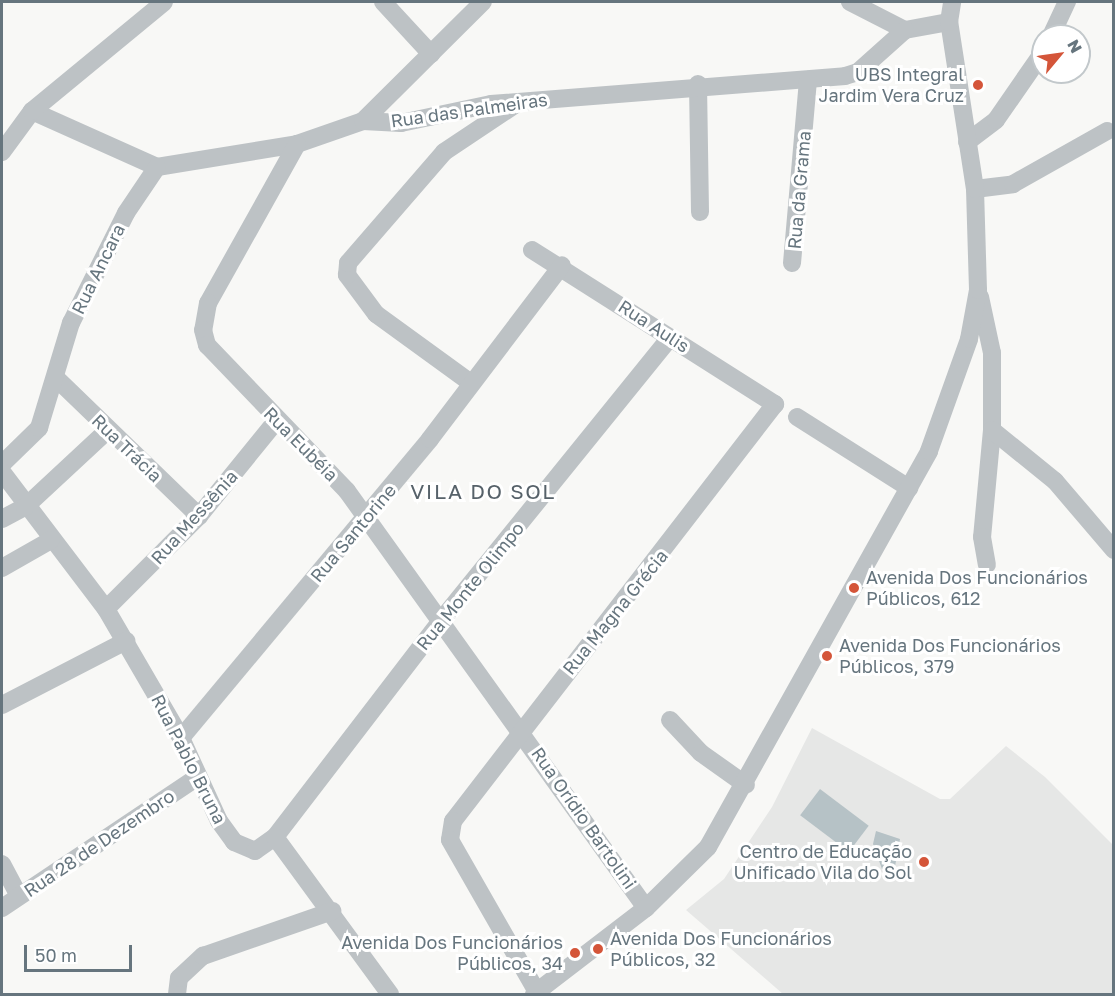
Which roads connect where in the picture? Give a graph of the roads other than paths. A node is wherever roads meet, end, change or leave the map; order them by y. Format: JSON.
{"nodes":[{"id":1,"x":164,"y":2,"type":"edge"},
{"id":2,"x":383,"y":2,"type":"edge"},
{"id":3,"x":483,"y":2,"type":"edge"},
{"id":4,"x":850,"y":2,"type":"edge"},
{"id":5,"x":952,"y":2,"type":"edge"},
{"id":6,"x":1067,"y":2,"type":"edge"},
{"id":7,"x":948,"y":22,"type":"junction"},
{"id":8,"x":1057,"y":24,"type":"edge"},
{"id":9,"x":905,"y":30,"type":"junction"},
{"id":10,"x":431,"y":54,"type":"junction"},
{"id":11,"x":1031,"y":69,"type":"edge"},
{"id":12,"x":808,"y":80,"type":"junction"},
{"id":13,"x":698,"y":84,"type":"junction"},
{"id":14,"x":520,"y":101,"type":"junction"},
{"id":15,"x":32,"y":111,"type":"junction"},
{"id":16,"x":363,"y":121,"type":"junction"},
{"id":17,"x":1107,"y":131,"type":"dead end"},
{"id":18,"x":967,"y":142,"type":"junction"},
{"id":19,"x":297,"y":144,"type":"junction"},
{"id":20,"x":2,"y":152,"type":"edge"},
{"id":21,"x":157,"y":167,"type":"junction"},
{"id":22,"x":975,"y":189,"type":"junction"},
{"id":23,"x":700,"y":212,"type":"dead end"},
{"id":24,"x":532,"y":249,"type":"dead end"},
{"id":25,"x":792,"y":263,"type":"dead end"},
{"id":26,"x":562,"y":265,"type":"junction"},
{"id":27,"x":978,"y":290,"type":"junction"},
{"id":28,"x":670,"y":338,"type":"junction"},
{"id":29,"x":56,"y":378,"type":"junction"},
{"id":30,"x":471,"y":383,"type":"junction"},
{"id":31,"x":776,"y":404,"type":"joint"},
{"id":32,"x":797,"y":417,"type":"dead end"},
{"id":33,"x":277,"y":420,"type":"junction"},
{"id":34,"x":108,"y":430,"type":"junction"},
{"id":35,"x":992,"y":430,"type":"junction"},
{"id":36,"x":2,"y":464,"type":"edge"},
{"id":37,"x":2,"y":472,"type":"edge"},
{"id":38,"x":909,"y":488,"type":"junction"},
{"id":39,"x":25,"y":507,"type":"junction"},
{"id":40,"x":199,"y":516,"type":"junction"},
{"id":41,"x":366,"y":517,"type":"junction"},
{"id":42,"x":2,"y":519,"type":"edge"},
{"id":43,"x":51,"y":540,"type":"junction"},
{"id":44,"x":1113,"y":550,"type":"edge"},
{"id":45,"x":987,"y":565,"type":"dead end"},
{"id":46,"x":2,"y":568,"type":"edge"},
{"id":47,"x":106,"y":609,"type":"junction"},
{"id":48,"x":439,"y":623,"type":"junction"},
{"id":49,"x":126,"y":640,"type":"junction"},
{"id":50,"x":2,"y":705,"type":"edge"},
{"id":51,"x":670,"y":720,"type":"dead end"},
{"id":52,"x":522,"y":728,"type":"junction"},
{"id":53,"x":181,"y":738,"type":"junction"},
{"id":54,"x":196,"y":778,"type":"junction"},
{"id":55,"x":746,"y":785,"type":"junction"},
{"id":56,"x":275,"y":837,"type":"junction"},
{"id":57,"x":2,"y":864,"type":"edge"},
{"id":58,"x":19,"y":896,"type":"junction"},
{"id":59,"x":2,"y":908,"type":"edge"},
{"id":60,"x":646,"y":908,"type":"junction"},
{"id":61,"x":332,"y":911,"type":"junction"},
{"id":62,"x":536,"y":993,"type":"edge"},
{"id":63,"x":177,"y":994,"type":"edge"},
{"id":64,"x":390,"y":994,"type":"edge"}],
"edges":[{"from":1,"to":15,"type":"street"},
{"from":2,"to":10,"type":"street"},
{"from":3,"to":10,"type":"street"},
{"from":4,"to":9,"type":"street"},
{"from":5,"to":7,"type":"street"},
{"from":6,"to":8,"type":"street"},
{"from":7,"to":9,"type":"street"},
{"from":7,"to":18,"type":"street"},
{"from":9,"to":12,"type":"street","name":"Rua das Palmeiras"},
{"from":10,"to":16,"type":"street"},
{"from":11,"to":18,"type":"street"},
{"from":12,"to":13,"type":"street","name":"Rua das Palmeiras"},
{"from":12,"to":25,"type":"street","name":"Rua da Grama"},
{"from":13,"to":14,"type":"street","name":"Rua das Palmeiras"},
{"from":13,"to":23,"type":"street"},
{"from":14,"to":16,"type":"street","name":"Rua das Palmeiras"},
{"from":14,"to":30,"type":"street"},
{"from":15,"to":20,"type":"street"},
{"from":15,"to":21,"type":"street"},
{"from":16,"to":19,"type":"street","name":"Rua das Palmeiras"},
{"from":17,"to":22,"type":"street"},
{"from":18,"to":22,"type":"street"},
{"from":19,"to":21,"type":"street","name":"Rua das Palmeiras"},
{"from":19,"to":33,"type":"street","name":"Rua Eubéia"},
{"from":21,"to":29,"type":"street","name":"Rua Ancara"},
{"from":22,"to":27,"type":"street"},
{"from":24,"to":26,"type":"street","name":"Rua Aulis"},
{"from":26,"to":28,"type":"street","name":"Rua Aulis"},
{"from":26,"to":30,"type":"street","name":"Rua Santorine"},
{"from":27,"to":35,"type":"street"},
{"from":27,"to":38,"type":"street"},
{"from":28,"to":31,"type":"street","name":"Rua Aulis"},
{"from":28,"to":48,"type":"street","name":"Rua Monte Olimpo"},
{"from":29,"to":34,"type":"street","name":"Rua Trácia"},
{"from":29,"to":36,"type":"street","name":"Rua Ancara"},
{"from":30,"to":41,"type":"street","name":"Rua Santorine"},
{"from":31,"to":52,"type":"street","name":"Rua Magna Grécia"},
{"from":32,"to":38,"type":"street"},
{"from":33,"to":40,"type":"street","name":"Rua Messênia"},
{"from":33,"to":41,"type":"street","name":"Rua Eubéia"},
{"from":34,"to":39,"type":"street"},
{"from":34,"to":40,"type":"street","name":"Rua Trácia"},
{"from":35,"to":44,"type":"street"},
{"from":35,"to":45,"type":"street"},
{"from":37,"to":39,"type":"street","name":"Rua Pablo Bruna"},
{"from":38,"to":55,"type":"street"},
{"from":39,"to":42,"type":"street"},
{"from":39,"to":43,"type":"street","name":"Rua Pablo Bruna"},
{"from":40,"to":47,"type":"street","name":"Rua Messênia"},
{"from":41,"to":48,"type":"street","name":"Rua Eubéia"},
{"from":41,"to":53,"type":"street","name":"Rua Santorine"},
{"from":43,"to":46,"type":"street"},
{"from":43,"to":47,"type":"street","name":"Rua Pablo Bruna"},
{"from":47,"to":49,"type":"street","name":"Rua Pablo Bruna"},
{"from":48,"to":52,"type":"street","name":"Rua Eubéia"},
{"from":48,"to":56,"type":"street","name":"Rua Monte Olimpo"},
{"from":49,"to":50,"type":"street"},
{"from":49,"to":53,"type":"street","name":"Rua Pablo Bruna"},
{"from":51,"to":55,"type":"street"},
{"from":52,"to":60,"type":"street","name":"Rua Orídio Bartolini"},
{"from":52,"to":62,"type":"street","name":"Rua Magna Grécia"},
{"from":53,"to":54,"type":"street","name":"Rua Pablo Bruna"},
{"from":54,"to":56,"type":"street","name":"Rua Pablo Bruna"},
{"from":54,"to":58,"type":"street","name":"Rua 28 de Dezembro"},
{"from":55,"to":60,"type":"street"},
{"from":56,"to":61,"type":"street"},
{"from":57,"to":58,"type":"street"},
{"from":58,"to":59,"type":"street","name":"Rua 28 de Dezembro"},
{"from":60,"to":62,"type":"street"},
{"from":61,"to":63,"type":"street"},
{"from":61,"to":64,"type":"street"}]}
